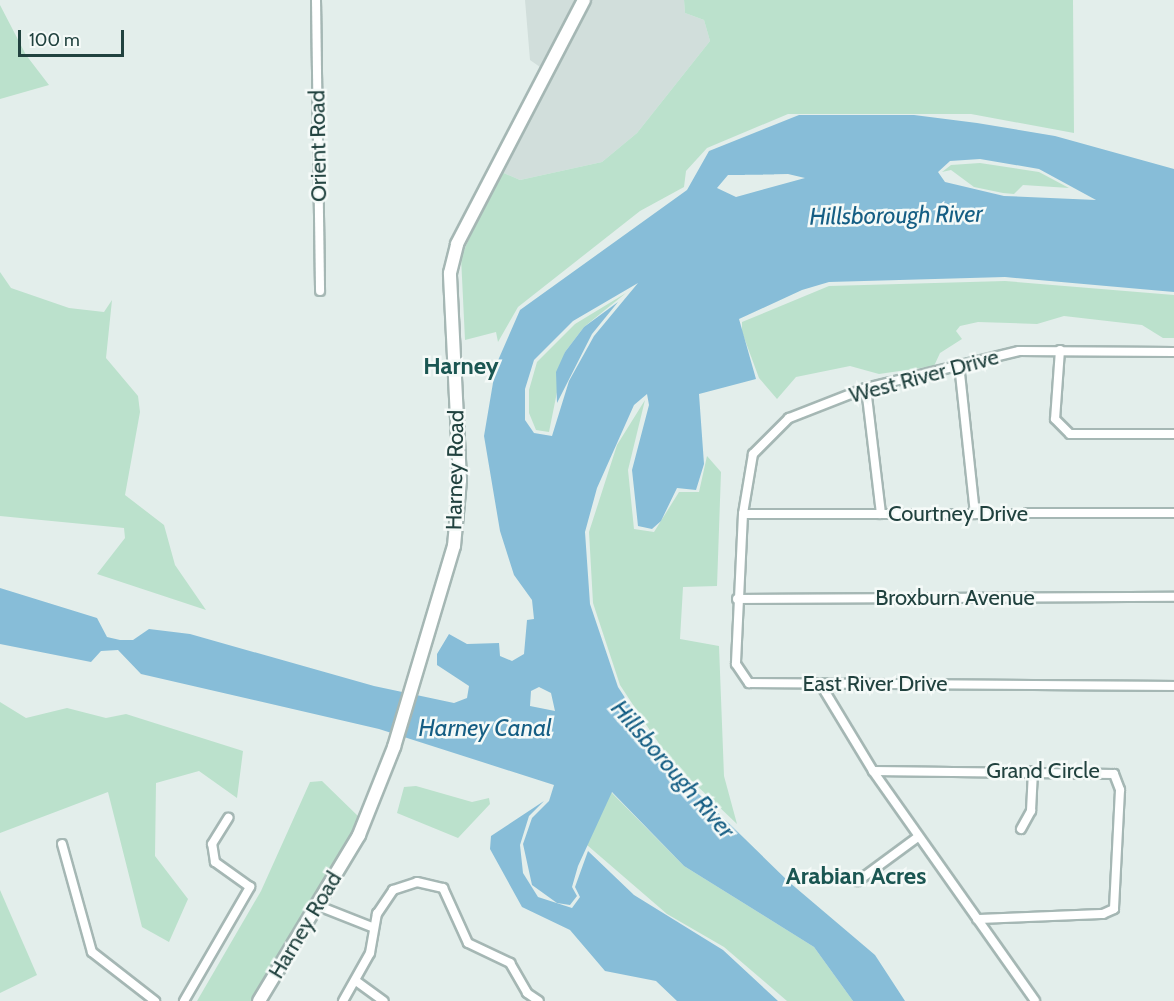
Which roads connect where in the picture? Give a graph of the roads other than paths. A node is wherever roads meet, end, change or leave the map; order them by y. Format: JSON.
{"nodes":[{"id":1,"x":316,"y":0,"type":"edge"},
{"id":2,"x":584,"y":0,"type":"edge"},
{"id":3,"x":320,"y":291,"type":"dead end"},
{"id":4,"x":1060,"y":350,"type":"junction"},
{"id":5,"x":1174,"y":352,"type":"edge"},
{"id":6,"x":959,"y":364,"type":"junction"},
{"id":7,"x":866,"y":388,"type":"junction"},
{"id":8,"x":1174,"y":434,"type":"edge"},
{"id":9,"x":1174,"y":513,"type":"edge"},
{"id":10,"x":742,"y":514,"type":"junction"},
{"id":11,"x":881,"y":514,"type":"junction"},
{"id":12,"x":975,"y":514,"type":"junction"},
{"id":13,"x":1174,"y":597,"type":"edge"},
{"id":14,"x":737,"y":599,"type":"junction"},
{"id":15,"x":821,"y":685,"type":"junction"},
{"id":16,"x":1174,"y":686,"type":"edge"},
{"id":17,"x":873,"y":771,"type":"junction"},
{"id":18,"x":1033,"y":771,"type":"junction"},
{"id":19,"x":228,"y":818,"type":"dead end"},
{"id":20,"x":1021,"y":829,"type":"dead end"},
{"id":21,"x":918,"y":837,"type":"junction"},
{"id":22,"x":62,"y":844,"type":"dead end"},
{"id":23,"x":858,"y":881,"type":"dead end"},
{"id":24,"x":316,"y":905,"type":"junction"},
{"id":25,"x":977,"y":919,"type":"junction"},
{"id":26,"x":374,"y":928,"type":"junction"},
{"id":27,"x":356,"y":981,"type":"junction"},
{"id":28,"x":155,"y":1001,"type":"edge"},
{"id":29,"x":184,"y":1001,"type":"edge"},
{"id":30,"x":259,"y":1001,"type":"edge"},
{"id":31,"x":343,"y":1001,"type":"edge"},
{"id":32,"x":384,"y":1001,"type":"edge"},
{"id":33,"x":539,"y":1001,"type":"edge"},
{"id":34,"x":1035,"y":1001,"type":"edge"}],
"edges":[{"from":1,"to":3,"type":"street","name":"Orient Road"},
{"from":2,"to":24,"type":"street","name":"Harney Road"},
{"from":4,"to":5,"type":"street","name":"West River Drive"},
{"from":4,"to":6,"type":"street","name":"West River Drive"},
{"from":4,"to":8,"type":"street"},
{"from":6,"to":7,"type":"street","name":"West River Drive"},
{"from":6,"to":12,"type":"street"},
{"from":7,"to":10,"type":"street","name":"West River Drive"},
{"from":7,"to":11,"type":"street"},
{"from":9,"to":12,"type":"street","name":"Courtney Drive"},
{"from":10,"to":11,"type":"street","name":"Courtney Drive"},
{"from":10,"to":14,"type":"street","name":"East River Drive"},
{"from":11,"to":12,"type":"street","name":"Courtney Drive"},
{"from":13,"to":14,"type":"street","name":"Broxburn Avenue"},
{"from":14,"to":15,"type":"street","name":"East River Drive"},
{"from":15,"to":16,"type":"street","name":"East River Drive"},
{"from":15,"to":17,"type":"street"},
{"from":17,"to":18,"type":"street","name":"Grand Circle"},
{"from":17,"to":21,"type":"street"},
{"from":18,"to":20,"type":"street"},
{"from":18,"to":25,"type":"street","name":"Grand Circle"},
{"from":19,"to":29,"type":"street"},
{"from":21,"to":23,"type":"street"},
{"from":21,"to":25,"type":"street"},
{"from":22,"to":28,"type":"street"},
{"from":24,"to":26,"type":"street"},
{"from":24,"to":30,"type":"street","name":"Harney Road"},
{"from":25,"to":34,"type":"street"},
{"from":26,"to":27,"type":"street"},
{"from":26,"to":33,"type":"street"},
{"from":27,"to":31,"type":"street"},
{"from":27,"to":32,"type":"street"}]}
